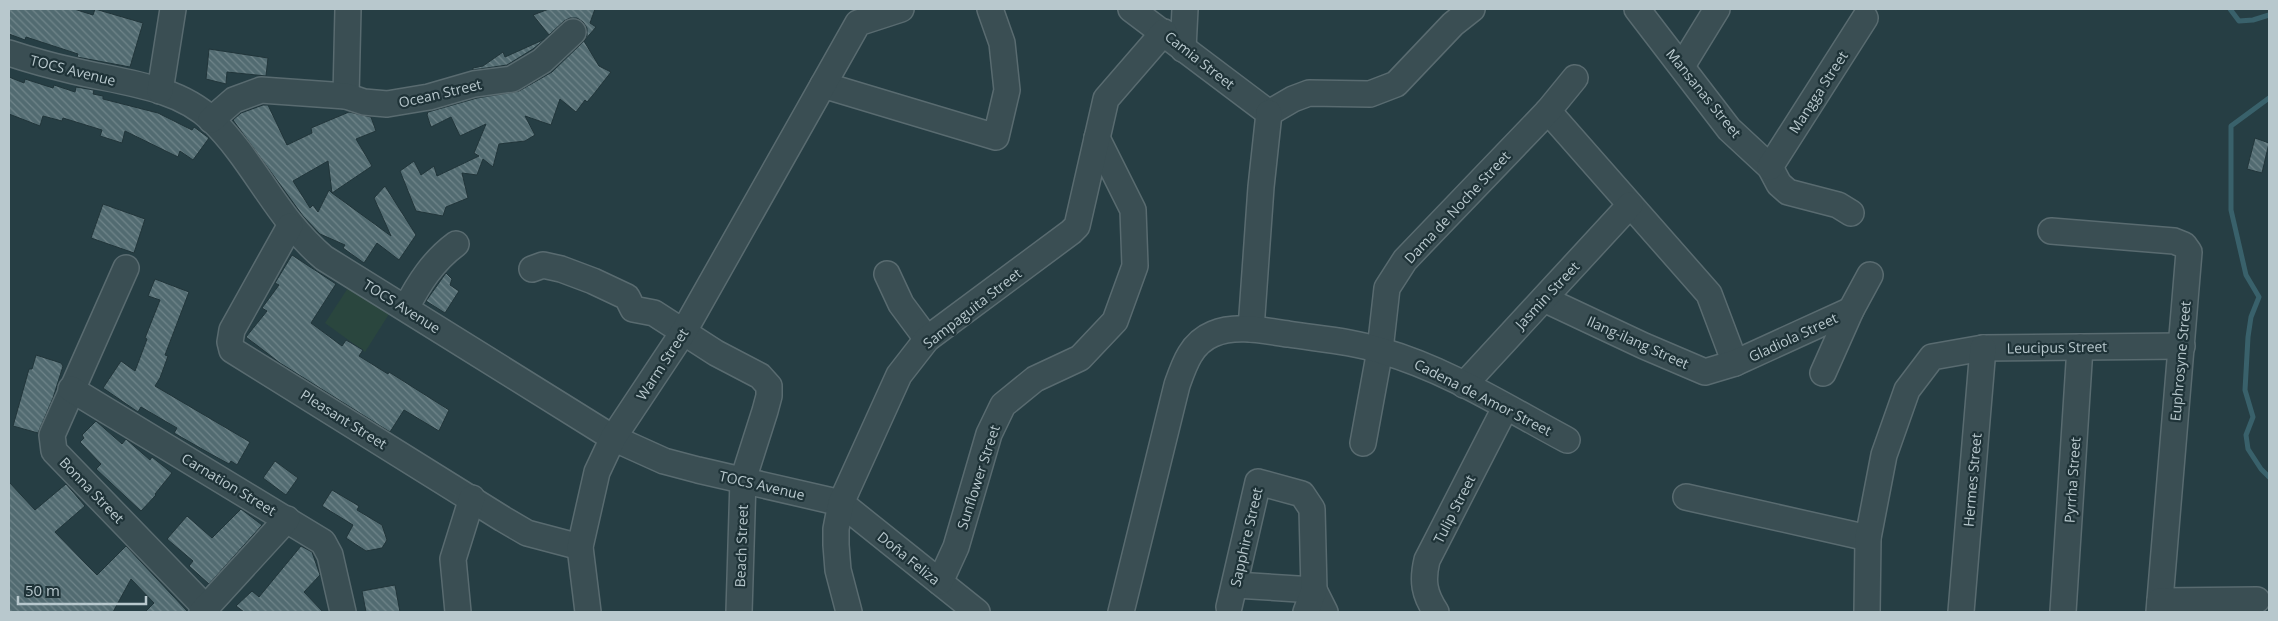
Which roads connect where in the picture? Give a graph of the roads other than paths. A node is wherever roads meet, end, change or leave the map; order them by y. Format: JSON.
{"nodes":[{"id":1,"x":174,"y":9,"type":"edge"},
{"id":2,"x":348,"y":9,"type":"edge"},
{"id":3,"x":902,"y":9,"type":"edge"},
{"id":4,"x":990,"y":9,"type":"edge"},
{"id":5,"x":1130,"y":9,"type":"edge"},
{"id":6,"x":1185,"y":9,"type":"edge"},
{"id":7,"x":1472,"y":9,"type":"edge"},
{"id":8,"x":1637,"y":9,"type":"edge"},
{"id":9,"x":1717,"y":9,"type":"edge"},
{"id":10,"x":1865,"y":18,"type":"dead end"},
{"id":11,"x":573,"y":32,"type":"dead end"},
{"id":12,"x":1164,"y":32,"type":"junction"},
{"id":13,"x":1183,"y":48,"type":"junction"},
{"id":14,"x":9,"y":53,"type":"edge"},
{"id":15,"x":1682,"y":66,"type":"junction"},
{"id":16,"x":1575,"y":78,"type":"dead end"},
{"id":17,"x":823,"y":85,"type":"junction"},
{"id":18,"x":160,"y":91,"type":"junction"},
{"id":19,"x":346,"y":96,"type":"junction"},
{"id":20,"x":1269,"y":112,"type":"junction"},
{"id":21,"x":1548,"y":112,"type":"junction"},
{"id":22,"x":211,"y":120,"type":"junction"},
{"id":23,"x":1097,"y":138,"type":"junction"},
{"id":24,"x":1770,"y":167,"type":"junction"},
{"id":25,"x":1630,"y":206,"type":"junction"},
{"id":26,"x":1851,"y":213,"type":"dead end"},
{"id":27,"x":290,"y":226,"type":"junction"},
{"id":28,"x":2051,"y":231,"type":"dead end"},
{"id":29,"x":456,"y":244,"type":"dead end"},
{"id":30,"x":126,"y":268,"type":"dead end"},
{"id":31,"x":532,"y":269,"type":"dead end"},
{"id":32,"x":887,"y":274,"type":"dead end"},
{"id":33,"x":1870,"y":275,"type":"dead end"},
{"id":34,"x":1544,"y":299,"type":"junction"},
{"id":35,"x":406,"y":308,"type":"junction"},
{"id":36,"x":1851,"y":310,"type":"junction"},
{"id":37,"x":1251,"y":329,"type":"junction"},
{"id":38,"x":684,"y":331,"type":"junction"},
{"id":39,"x":928,"y":340,"type":"junction"},
{"id":40,"x":2182,"y":346,"type":"junction"},
{"id":41,"x":2080,"y":347,"type":"junction"},
{"id":42,"x":1982,"y":348,"type":"junction"},
{"id":43,"x":1380,"y":350,"type":"junction"},
{"id":44,"x":1735,"y":363,"type":"junction"},
{"id":45,"x":1823,"y":373,"type":"dead end"},
{"id":46,"x":1464,"y":386,"type":"junction"},
{"id":47,"x":71,"y":389,"type":"junction"},
{"id":48,"x":1505,"y":408,"type":"junction"},
{"id":49,"x":613,"y":438,"type":"junction"},
{"id":50,"x":1567,"y":440,"type":"dead end"},
{"id":51,"x":1363,"y":443,"type":"dead end"},
{"id":52,"x":743,"y":480,"type":"junction"},
{"id":53,"x":1686,"y":497,"type":"dead end"},
{"id":54,"x":472,"y":498,"type":"junction"},
{"id":55,"x":841,"y":503,"type":"junction"},
{"id":56,"x":287,"y":519,"type":"junction"},
{"id":57,"x":1868,"y":538,"type":"junction"},
{"id":58,"x":580,"y":547,"type":"junction"},
{"id":59,"x":940,"y":582,"type":"junction"},
{"id":60,"x":2257,"y":600,"type":"dead end"},
{"id":61,"x":1310,"y":601,"type":"edge"},
{"id":62,"x":2159,"y":606,"type":"edge"},
{"id":63,"x":204,"y":610,"type":"edge"},
{"id":64,"x":343,"y":612,"type":"edge"},
{"id":65,"x":458,"y":612,"type":"edge"},
{"id":66,"x":588,"y":612,"type":"edge"},
{"id":67,"x":739,"y":612,"type":"edge"},
{"id":68,"x":849,"y":612,"type":"edge"},
{"id":69,"x":977,"y":612,"type":"edge"},
{"id":70,"x":1121,"y":612,"type":"edge"},
{"id":71,"x":1325,"y":612,"type":"edge"},
{"id":72,"x":1436,"y":612,"type":"edge"},
{"id":73,"x":1867,"y":612,"type":"edge"},
{"id":74,"x":1961,"y":612,"type":"edge"},
{"id":75,"x":2063,"y":612,"type":"edge"}],
"edges":[{"from":1,"to":18,"type":"street"},
{"from":2,"to":19,"type":"street"},
{"from":3,"to":17,"type":"street","name":"Warm Street"},
{"from":4,"to":17,"type":"street"},
{"from":5,"to":12,"type":"street","name":"Camia Street"},
{"from":6,"to":13,"type":"street"},
{"from":7,"to":20,"type":"street"},
{"from":8,"to":15,"type":"street","name":"Mansanas Street"},
{"from":9,"to":15,"type":"street"},
{"from":10,"to":24,"type":"street","name":"Mangga Street"},
{"from":11,"to":19,"type":"street","name":"Ocean Street"},
{"from":12,"to":13,"type":"street","name":"Camia Street"},
{"from":12,"to":23,"type":"street","name":"Sampaguita Street"},
{"from":13,"to":20,"type":"street","name":"Camia Street"},
{"from":14,"to":18,"type":"street","name":"TOCS Avenue"},
{"from":15,"to":24,"type":"street","name":"Mansanas Street"},
{"from":16,"to":21,"type":"street","name":"Dama de Noche Street"},
{"from":17,"to":38,"type":"street","name":"Warm Street"},
{"from":18,"to":22,"type":"street","name":"TOCS Avenue"},
{"from":19,"to":22,"type":"street","name":"Ocean Street"},
{"from":20,"to":37,"type":"street"},
{"from":21,"to":25,"type":"street"},
{"from":21,"to":43,"type":"street","name":"Dama de Noche Street"},
{"from":22,"to":27,"type":"street","name":"TOCS Avenue"},
{"from":23,"to":39,"type":"street","name":"Sampaguita Street"},
{"from":23,"to":59,"type":"street","name":"Sunflower Street"},
{"from":24,"to":26,"type":"street","name":"Mansanas Street"},
{"from":25,"to":34,"type":"street","name":"Jasmin Street"},
{"from":25,"to":44,"type":"street"},
{"from":27,"to":35,"type":"street","name":"TOCS Avenue"},
{"from":27,"to":54,"type":"street","name":"Pleasant Street"},
{"from":28,"to":40,"type":"street","name":"Euphrosyne Street"},
{"from":29,"to":35,"type":"street"},
{"from":30,"to":47,"type":"street","name":"Bonna Street"},
{"from":31,"to":38,"type":"street"},
{"from":32,"to":39,"type":"street"},
{"from":33,"to":36,"type":"street","name":"Gladiola Street"},
{"from":34,"to":44,"type":"street","name":"Ilang-ilang Street"},
{"from":34,"to":46,"type":"street","name":"Jasmin Street"},
{"from":35,"to":49,"type":"street","name":"TOCS Avenue"},
{"from":36,"to":44,"type":"street","name":"Gladiola Street"},
{"from":36,"to":45,"type":"street","name":"Gladiola Street"},
{"from":37,"to":43,"type":"street","name":"Cadena de Amor Street"},
{"from":37,"to":70,"type":"street","name":"Cadena de Amor Street"},
{"from":38,"to":49,"type":"street","name":"Warm Street"},
{"from":38,"to":52,"type":"street","name":"Beach Street"},
{"from":39,"to":55,"type":"street","name":"Sampaguita Street"},
{"from":40,"to":41,"type":"street","name":"Leucipus Street"},
{"from":40,"to":62,"type":"street","name":"Euphrosyne Street"},
{"from":41,"to":42,"type":"street","name":"Leucipus Street"},
{"from":41,"to":75,"type":"street","name":"Pyrrha Street"},
{"from":42,"to":57,"type":"street","name":"Leucipus Street"},
{"from":42,"to":74,"type":"street","name":"Hermes Street"},
{"from":43,"to":46,"type":"street","name":"Cadena de Amor Street"},
{"from":43,"to":51,"type":"street","name":"Dama de Noche Street"},
{"from":46,"to":48,"type":"street","name":"Cadena de Amor Street"},
{"from":47,"to":56,"type":"street","name":"Carnation Street"},
{"from":47,"to":63,"type":"street","name":"Bonna Street"},
{"from":48,"to":50,"type":"street","name":"Cadena de Amor Street"},
{"from":48,"to":72,"type":"street","name":"Tulip Street"},
{"from":49,"to":52,"type":"street","name":"TOCS Avenue"},
{"from":49,"to":58,"type":"street","name":"Warm Street"},
{"from":52,"to":55,"type":"street","name":"TOCS Avenue"},
{"from":52,"to":67,"type":"street","name":"Beach Street"},
{"from":53,"to":57,"type":"street"},
{"from":54,"to":58,"type":"street","name":"Pleasant Street"},
{"from":54,"to":65,"type":"street"},
{"from":55,"to":59,"type":"street","name":"Doña Feliza"},
{"from":55,"to":68,"type":"street","name":"Sampaguita Street"},
{"from":56,"to":63,"type":"street"},
{"from":56,"to":64,"type":"street","name":"Carnation Street"},
{"from":57,"to":73,"type":"street"},
{"from":58,"to":66,"type":"street","name":"Warm Street"},
{"from":59,"to":69,"type":"street","name":"Doña Feliza"},
{"from":60,"to":62,"type":"street"},
{"from":61,"to":61,"type":"street","name":"Sapphire Street"},
{"from":61,"to":71,"type":"street"}]}
